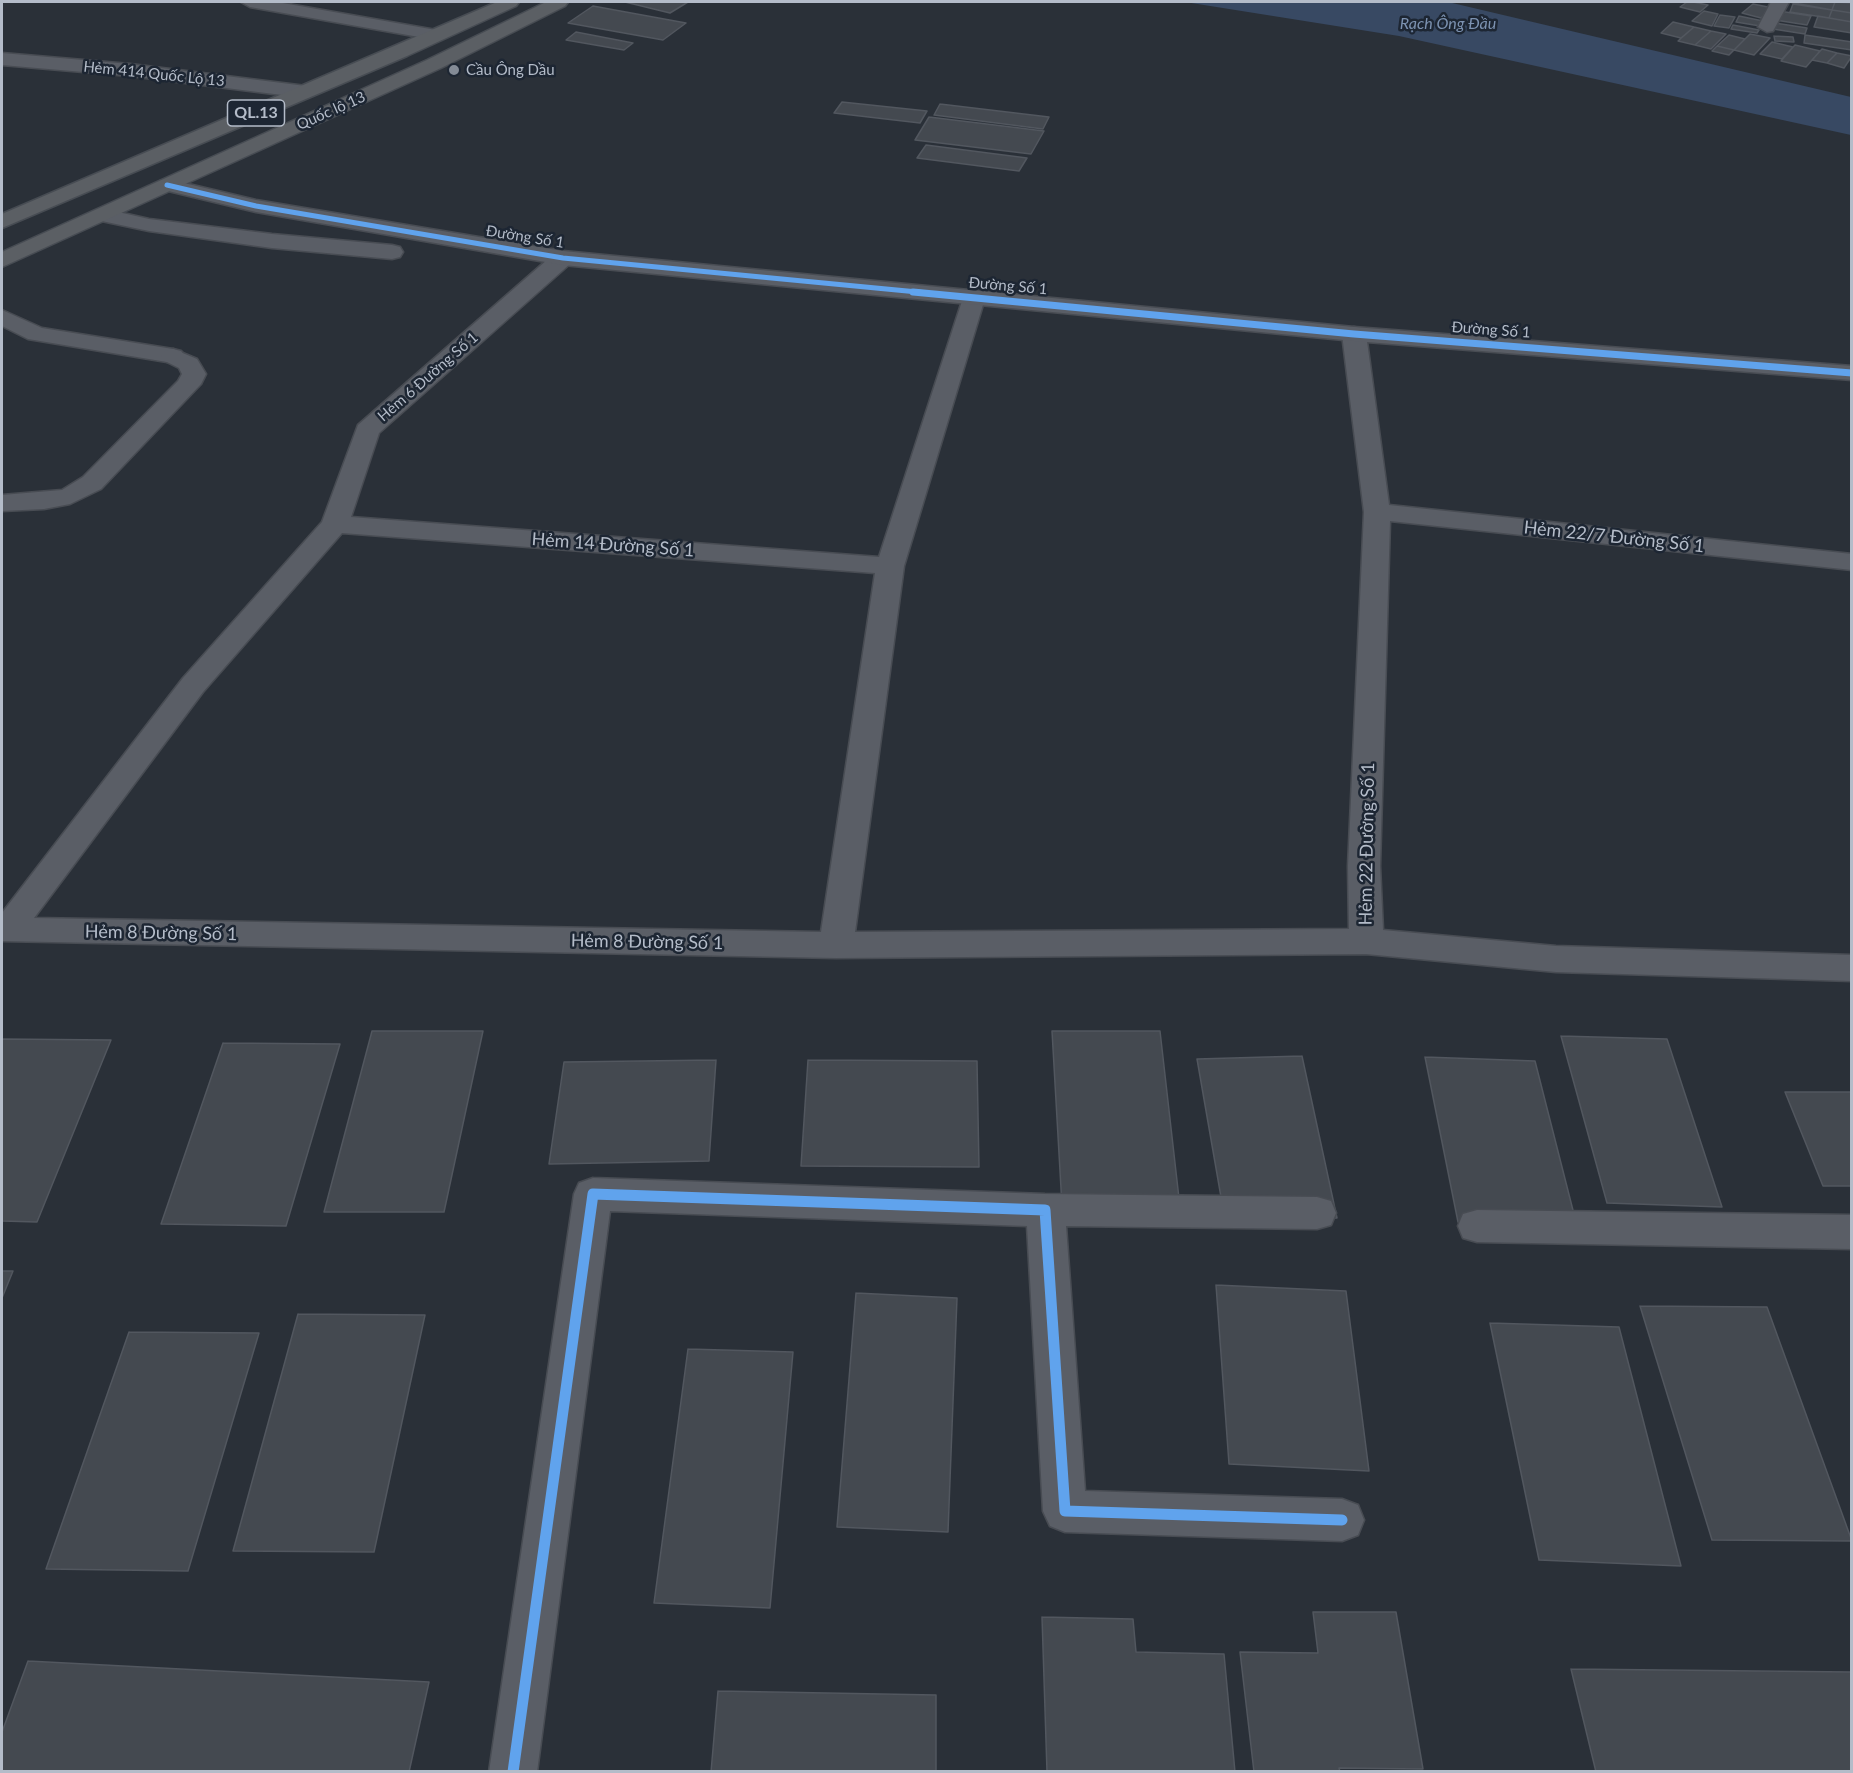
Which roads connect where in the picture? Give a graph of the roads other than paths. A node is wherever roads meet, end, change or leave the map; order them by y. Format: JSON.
{"nodes":[{"id":1,"x":250,"y":2,"type":"edge"},
{"id":2,"x":510,"y":2,"type":"edge"},
{"id":3,"x":559,"y":2,"type":"edge"},
{"id":4,"x":1780,"y":2,"type":"edge"},
{"id":5,"x":1767,"y":27,"type":"dead end"},
{"id":6,"x":436,"y":35,"type":"junction"},
{"id":7,"x":2,"y":59,"type":"edge"},
{"id":8,"x":306,"y":92,"type":"junction"},
{"id":9,"x":167,"y":185,"type":"junction"},
{"id":10,"x":105,"y":215,"type":"junction"},
{"id":11,"x":2,"y":222,"type":"edge"},
{"id":12,"x":392,"y":252,"type":"dead end"},
{"id":13,"x":563,"y":258,"type":"junction"},
{"id":14,"x":2,"y":260,"type":"edge"},
{"id":15,"x":974,"y":297,"type":"junction"},
{"id":16,"x":2,"y":317,"type":"edge"},
{"id":17,"x":1354,"y":334,"type":"junction"},
{"id":18,"x":1851,"y":373,"type":"edge"},
{"id":19,"x":2,"y":503,"type":"edge"},
{"id":20,"x":1377,"y":512,"type":"junction"},
{"id":21,"x":335,"y":524,"type":"junction"},
{"id":22,"x":1851,"y":562,"type":"edge"},
{"id":23,"x":890,"y":566,"type":"junction"},
{"id":24,"x":1366,"y":941,"type":"junction"},
{"id":25,"x":837,"y":945,"type":"junction"},
{"id":26,"x":1851,"y":968,"type":"edge"},
{"id":27,"x":1045,"y":1210,"type":"junction"},
{"id":28,"x":1317,"y":1213,"type":"dead end"},
{"id":29,"x":1477,"y":1226,"type":"dead end"},
{"id":30,"x":1851,"y":1232,"type":"edge"},
{"id":31,"x":1342,"y":1521,"type":"dead end"},
{"id":32,"x":513,"y":1772,"type":"edge"}],
"edges":[{"from":1,"to":6,"type":"street"},
{"from":2,"to":6,"type":"highway","name":"Quốc lộ 13","number":"QL.13"},
{"from":3,"to":9,"type":"highway","name":"Quốc lộ 13","number":"QL.13"},
{"from":4,"to":5,"type":"street"},
{"from":6,"to":8,"type":"highway","name":"Quốc lộ 13","number":"QL.13"},
{"from":7,"to":8,"type":"street","name":"Hẻm 414 Quốc Lộ 13"},
{"from":8,"to":11,"type":"highway","name":"Quốc lộ 13","number":"QL.13"},
{"from":9,"to":10,"type":"highway","name":"Quốc lộ 13","number":"QL.13"},
{"from":9,"to":13,"type":"street","name":"Đường Số 1"},
{"from":10,"to":12,"type":"street"},
{"from":10,"to":14,"type":"highway","name":"Quốc lộ 13","number":"QL.13"},
{"from":13,"to":15,"type":"street","name":"Đường Số 1"},
{"from":13,"to":21,"type":"street","name":"Hẻm 6 Đường Số 1"},
{"from":15,"to":17,"type":"street","name":"Đường Số 1"},
{"from":15,"to":23,"type":"street"},
{"from":16,"to":19,"type":"street"},
{"from":17,"to":18,"type":"street","name":"Đường Số 1"},
{"from":17,"to":20,"type":"street","name":"Hẻm 22 Đường Số 1"},
{"from":20,"to":22,"type":"street","name":"Hẻm 22/7 Đường Số 1"},
{"from":20,"to":24,"type":"street","name":"Hẻm 22 Đường Số 1"},
{"from":21,"to":23,"type":"street","name":"Hẻm 14 Đường Số 1"},
{"from":21,"to":25,"type":"street","name":"Hẻm 8 Đường Số 1"},
{"from":23,"to":25,"type":"street"},
{"from":24,"to":25,"type":"street"},
{"from":24,"to":26,"type":"street","name":"Hẻm 22 Đường Số 1"},
{"from":27,"to":28,"type":"street"},
{"from":27,"to":31,"type":"street"},
{"from":27,"to":32,"type":"street"},
{"from":29,"to":30,"type":"street"}]}
